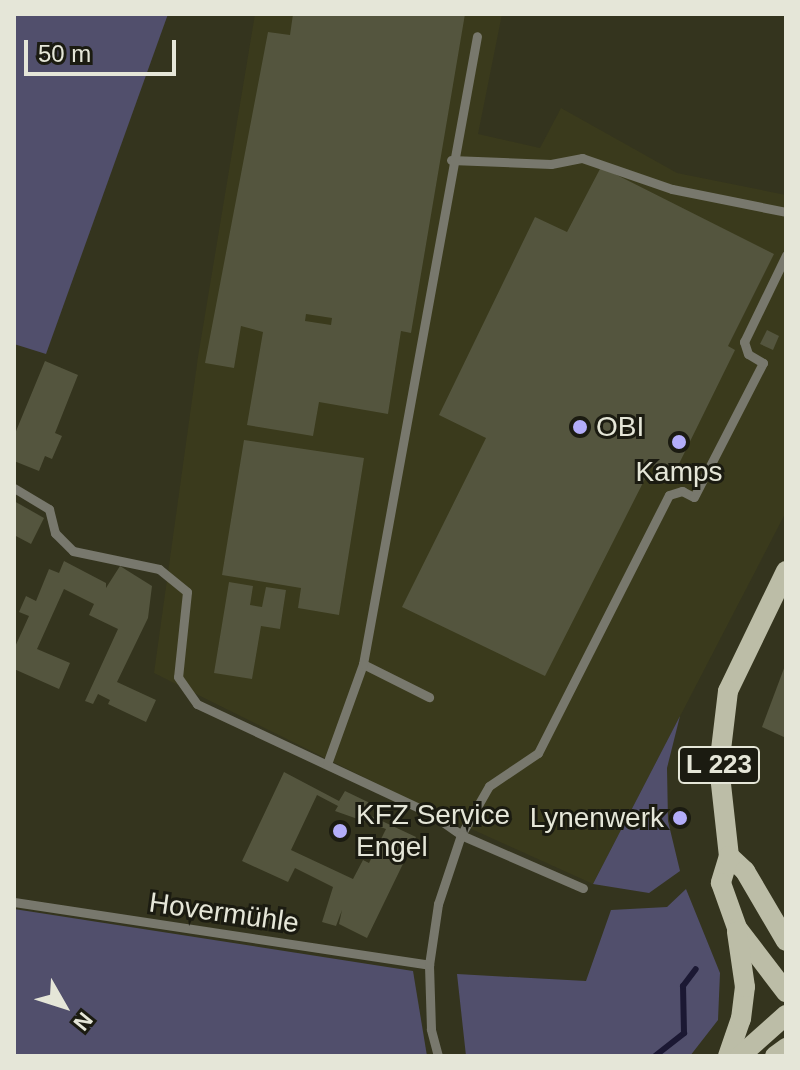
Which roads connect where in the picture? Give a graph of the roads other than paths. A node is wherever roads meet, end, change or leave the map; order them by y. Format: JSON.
{"nodes":[{"id":1,"x":477,"y":36,"type":"dead end"},
{"id":2,"x":451,"y":160,"type":"junction"},
{"id":3,"x":786,"y":212,"type":"edge"},
{"id":4,"x":786,"y":255,"type":"edge"},
{"id":5,"x":14,"y":488,"type":"edge"},
{"id":6,"x":786,"y":571,"type":"edge"},
{"id":7,"x":363,"y":664,"type":"junction"},
{"id":8,"x":429,"y":697,"type":"dead end"},
{"id":9,"x":327,"y":764,"type":"junction"},
{"id":10,"x":461,"y":835,"type":"junction"},
{"id":11,"x":729,"y":856,"type":"junction"},
{"id":12,"x":583,"y":888,"type":"dead end"},
{"id":13,"x":14,"y":902,"type":"edge"},
{"id":14,"x":737,"y":928,"type":"junction"},
{"id":15,"x":786,"y":941,"type":"edge"},
{"id":16,"x":429,"y":965,"type":"junction"},
{"id":17,"x":786,"y":992,"type":"edge"},
{"id":18,"x":786,"y":1015,"type":"edge"},
{"id":19,"x":786,"y":1048,"type":"edge"},
{"id":20,"x":438,"y":1056,"type":"edge"},
{"id":21,"x":728,"y":1056,"type":"edge"},
{"id":22,"x":740,"y":1056,"type":"edge"},
{"id":23,"x":775,"y":1056,"type":"edge"}],
"edges":[{"from":1,"to":2,"type":"lane"},
{"from":2,"to":3,"type":"lane"},
{"from":2,"to":7,"type":"lane"},
{"from":4,"to":10,"type":"lane"},
{"from":5,"to":9,"type":"lane"},
{"from":6,"to":11,"type":"main road","number":"L 223"},
{"from":7,"to":8,"type":"lane"},
{"from":7,"to":9,"type":"lane"},
{"from":9,"to":10,"type":"lane"},
{"from":10,"to":12,"type":"lane"},
{"from":10,"to":16,"type":"lane"},
{"from":11,"to":14,"type":"main road","number":"L 223"},
{"from":11,"to":15,"type":"main road"},
{"from":13,"to":16,"type":"lane","name":"Hovermühle"},
{"from":14,"to":17,"type":"main road","number":"L 223"},
{"from":14,"to":21,"type":"main road"},
{"from":16,"to":20,"type":"lane"},
{"from":18,"to":22,"type":"main road"},
{"from":19,"to":23,"type":"main road"}]}
